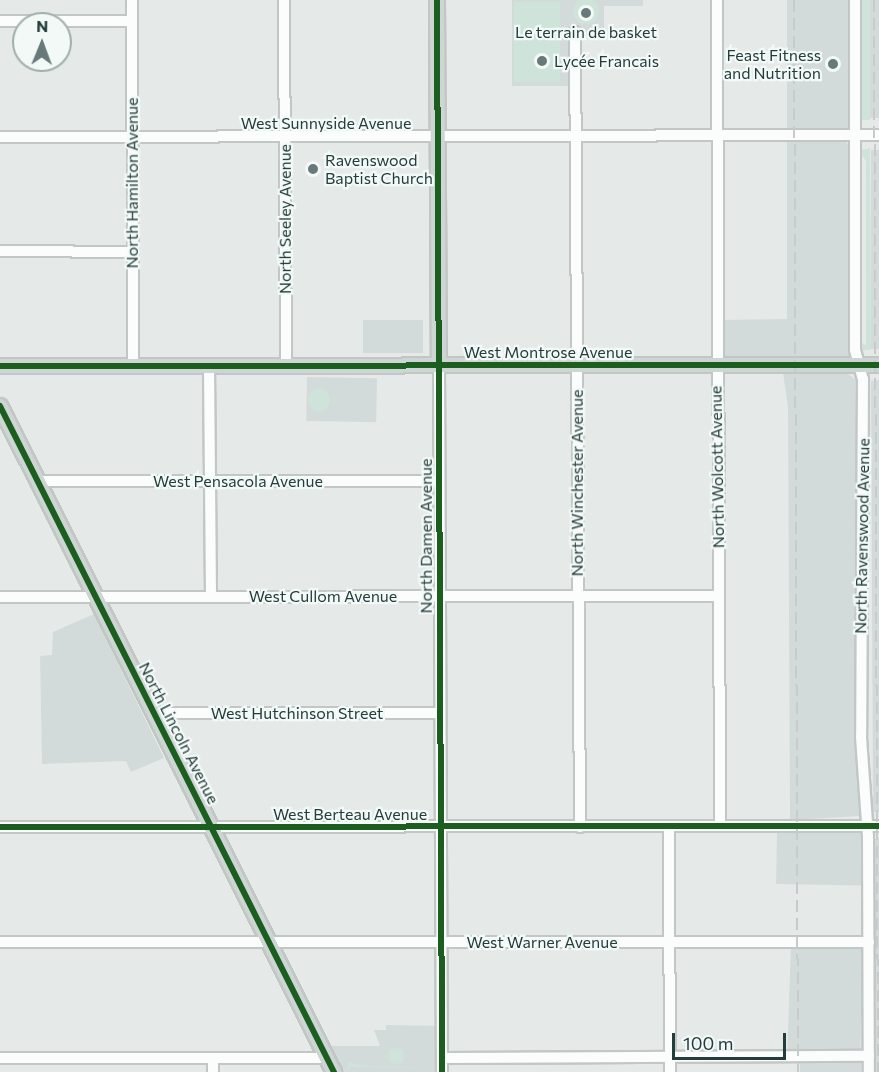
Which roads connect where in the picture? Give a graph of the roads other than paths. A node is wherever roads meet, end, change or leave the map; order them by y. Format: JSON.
{"nodes":[{"id":1,"x":132,"y":0,"type":"edge"},
{"id":2,"x":284,"y":0,"type":"edge"},
{"id":3,"x":437,"y":0,"type":"edge"},
{"id":4,"x":717,"y":0,"type":"edge"},
{"id":5,"x":855,"y":0,"type":"edge"},
{"id":6,"x":0,"y":21,"type":"edge"},
{"id":7,"x":132,"y":21,"type":"junction"},
{"id":8,"x":575,"y":32,"type":"dead end"},
{"id":9,"x":717,"y":135,"type":"junction"},
{"id":10,"x":855,"y":135,"type":"junction"},
{"id":11,"x":879,"y":135,"type":"edge"},
{"id":12,"x":132,"y":136,"type":"junction"},
{"id":13,"x":285,"y":136,"type":"junction"},
{"id":14,"x":437,"y":136,"type":"junction"},
{"id":15,"x":575,"y":136,"type":"junction"},
{"id":16,"x":0,"y":137,"type":"edge"},
{"id":17,"x":0,"y":251,"type":"edge"},
{"id":18,"x":133,"y":252,"type":"junction"},
{"id":19,"x":286,"y":365,"type":"junction"},
{"id":20,"x":439,"y":365,"type":"junction"},
{"id":21,"x":576,"y":365,"type":"junction"},
{"id":22,"x":716,"y":365,"type":"junction"},
{"id":23,"x":858,"y":365,"type":"junction"},
{"id":24,"x":879,"y":365,"type":"edge"},
{"id":25,"x":0,"y":366,"type":"edge"},
{"id":26,"x":133,"y":366,"type":"junction"},
{"id":27,"x":209,"y":366,"type":"junction"},
{"id":28,"x":0,"y":406,"type":"edge"},
{"id":29,"x":37,"y":481,"type":"junction"},
{"id":30,"x":210,"y":481,"type":"junction"},
{"id":31,"x":439,"y":481,"type":"junction"},
{"id":32,"x":440,"y":596,"type":"junction"},
{"id":33,"x":578,"y":596,"type":"junction"},
{"id":34,"x":718,"y":596,"type":"junction"},
{"id":35,"x":0,"y":597,"type":"edge"},
{"id":36,"x":96,"y":597,"type":"junction"},
{"id":37,"x":211,"y":597,"type":"junction"},
{"id":38,"x":154,"y":713,"type":"junction"},
{"id":39,"x":440,"y":713,"type":"junction"},
{"id":40,"x":879,"y":825,"type":"edge"},
{"id":41,"x":0,"y":826,"type":"edge"},
{"id":42,"x":669,"y":826,"type":"junction"},
{"id":43,"x":720,"y":826,"type":"junction"},
{"id":44,"x":866,"y":826,"type":"junction"},
{"id":45,"x":211,"y":827,"type":"junction"},
{"id":46,"x":441,"y":827,"type":"junction"},
{"id":47,"x":580,"y":827,"type":"junction"},
{"id":48,"x":0,"y":942,"type":"edge"},
{"id":49,"x":269,"y":942,"type":"junction"},
{"id":50,"x":441,"y":942,"type":"junction"},
{"id":51,"x":670,"y":942,"type":"junction"},
{"id":52,"x":869,"y":942,"type":"junction"},
{"id":53,"x":670,"y":1056,"type":"junction"},
{"id":54,"x":869,"y":1056,"type":"junction"},
{"id":55,"x":0,"y":1058,"type":"edge"},
{"id":56,"x":213,"y":1058,"type":"junction"},
{"id":57,"x":327,"y":1058,"type":"junction"},
{"id":58,"x":442,"y":1058,"type":"junction"},
{"id":59,"x":213,"y":1072,"type":"edge"},
{"id":60,"x":334,"y":1072,"type":"edge"},
{"id":61,"x":442,"y":1072,"type":"edge"},
{"id":62,"x":670,"y":1072,"type":"edge"},
{"id":63,"x":869,"y":1072,"type":"edge"}],
"edges":[{"from":1,"to":7,"type":"street","name":"North Hamilton Avenue"},
{"from":2,"to":13,"type":"street","name":"North Seeley Avenue"},
{"from":3,"to":14,"type":"main road","name":"North Damen Avenue"},
{"from":4,"to":9,"type":"street","name":"North Wolcott Avenue"},
{"from":5,"to":10,"type":"street","name":"North Ravenswood Avenue"},
{"from":6,"to":7,"type":"street"},
{"from":7,"to":12,"type":"street","name":"North Hamilton Avenue"},
{"from":8,"to":15,"type":"street","name":"North Winchester Avenue"},
{"from":9,"to":10,"type":"street","name":"West Sunnyside Avenue"},
{"from":9,"to":15,"type":"street","name":"West Sunnyside Avenue"},
{"from":9,"to":22,"type":"street","name":"North Wolcott Avenue"},
{"from":10,"to":11,"type":"street","name":"West Sunnyside Avenue"},
{"from":10,"to":23,"type":"street","name":"North Ravenswood Avenue"},
{"from":12,"to":13,"type":"street","name":"West Sunnyside Avenue"},
{"from":12,"to":16,"type":"street","name":"West Sunnyside Avenue"},
{"from":12,"to":18,"type":"street","name":"North Hamilton Avenue"},
{"from":13,"to":14,"type":"street","name":"West Sunnyside Avenue"},
{"from":13,"to":19,"type":"street","name":"North Seeley Avenue"},
{"from":14,"to":15,"type":"street","name":"West Sunnyside Avenue"},
{"from":14,"to":20,"type":"main road","name":"North Damen Avenue"},
{"from":15,"to":21,"type":"street","name":"North Winchester Avenue"},
{"from":17,"to":18,"type":"street"},
{"from":18,"to":26,"type":"street","name":"North Hamilton Avenue"},
{"from":19,"to":20,"type":"main road","name":"West Montrose Avenue"},
{"from":19,"to":27,"type":"main road","name":"West Montrose Avenue"},
{"from":20,"to":21,"type":"main road","name":"West Montrose Avenue"},
{"from":20,"to":31,"type":"street","name":"North Damen Avenue"},
{"from":21,"to":22,"type":"main road","name":"West Montrose Avenue"},
{"from":21,"to":33,"type":"street","name":"North Winchester Avenue"},
{"from":22,"to":23,"type":"main road","name":"West Montrose Avenue"},
{"from":22,"to":34,"type":"street","name":"North Wolcott Avenue"},
{"from":23,"to":24,"type":"main road","name":"West Montrose Avenue"},
{"from":23,"to":44,"type":"street","name":"North Ravenswood Avenue"},
{"from":25,"to":26,"type":"main road","name":"West Montrose Avenue"},
{"from":26,"to":27,"type":"main road","name":"West Montrose Avenue"},
{"from":27,"to":30,"type":"street"},
{"from":28,"to":29,"type":"main road","name":"North Lincoln Avenue"},
{"from":29,"to":30,"type":"street","name":"West Pensacola Avenue"},
{"from":29,"to":36,"type":"main road","name":"North Lincoln Avenue"},
{"from":30,"to":31,"type":"street","name":"West Pensacola Avenue"},
{"from":30,"to":37,"type":"street"},
{"from":31,"to":32,"type":"street","name":"North Damen Avenue"},
{"from":32,"to":33,"type":"street","name":"West Cullom Avenue"},
{"from":32,"to":37,"type":"street","name":"West Cullom Avenue"},
{"from":32,"to":39,"type":"street","name":"North Damen Avenue"},
{"from":33,"to":34,"type":"street","name":"West Cullom Avenue"},
{"from":33,"to":47,"type":"street","name":"North Winchester Avenue"},
{"from":34,"to":43,"type":"street","name":"North Wolcott Avenue"},
{"from":35,"to":36,"type":"street","name":"West Cullom Avenue"},
{"from":36,"to":37,"type":"street","name":"West Cullom Avenue"},
{"from":36,"to":38,"type":"main road","name":"North Lincoln Avenue"},
{"from":38,"to":39,"type":"street","name":"West Hutchinson Street"},
{"from":38,"to":45,"type":"main road","name":"North Lincoln Avenue"},
{"from":39,"to":46,"type":"street","name":"North Damen Avenue"},
{"from":40,"to":44,"type":"street","name":"West Berteau Avenue"},
{"from":41,"to":45,"type":"street","name":"West Berteau Avenue"},
{"from":42,"to":43,"type":"street","name":"West Berteau Avenue"},
{"from":42,"to":47,"type":"street","name":"West Berteau Avenue"},
{"from":42,"to":51,"type":"street"},
{"from":43,"to":44,"type":"street","name":"West Berteau Avenue"},
{"from":44,"to":52,"type":"street","name":"North Ravenswood Avenue"},
{"from":45,"to":46,"type":"street","name":"West Berteau Avenue"},
{"from":45,"to":49,"type":"main road","name":"North Lincoln Avenue"},
{"from":46,"to":47,"type":"street","name":"West Berteau Avenue"},
{"from":46,"to":50,"type":"street","name":"North Damen Avenue"},
{"from":48,"to":49,"type":"street","name":"West Warner Avenue"},
{"from":49,"to":50,"type":"street","name":"West Warner Avenue"},
{"from":49,"to":57,"type":"main road","name":"North Lincoln Avenue"},
{"from":50,"to":51,"type":"street","name":"West Warner Avenue"},
{"from":50,"to":58,"type":"street","name":"North Damen Avenue"},
{"from":51,"to":52,"type":"street","name":"West Warner Avenue"},
{"from":51,"to":53,"type":"street"},
{"from":52,"to":54,"type":"street","name":"North Ravenswood Avenue"},
{"from":53,"to":54,"type":"street"},
{"from":53,"to":58,"type":"street"},
{"from":53,"to":62,"type":"street"},
{"from":54,"to":63,"type":"street","name":"North Ravenswood Avenue"},
{"from":55,"to":56,"type":"street"},
{"from":56,"to":57,"type":"street"},
{"from":56,"to":59,"type":"street"},
{"from":57,"to":60,"type":"main road","name":"North Lincoln Avenue"},
{"from":58,"to":61,"type":"street","name":"North Damen Avenue"}]}
